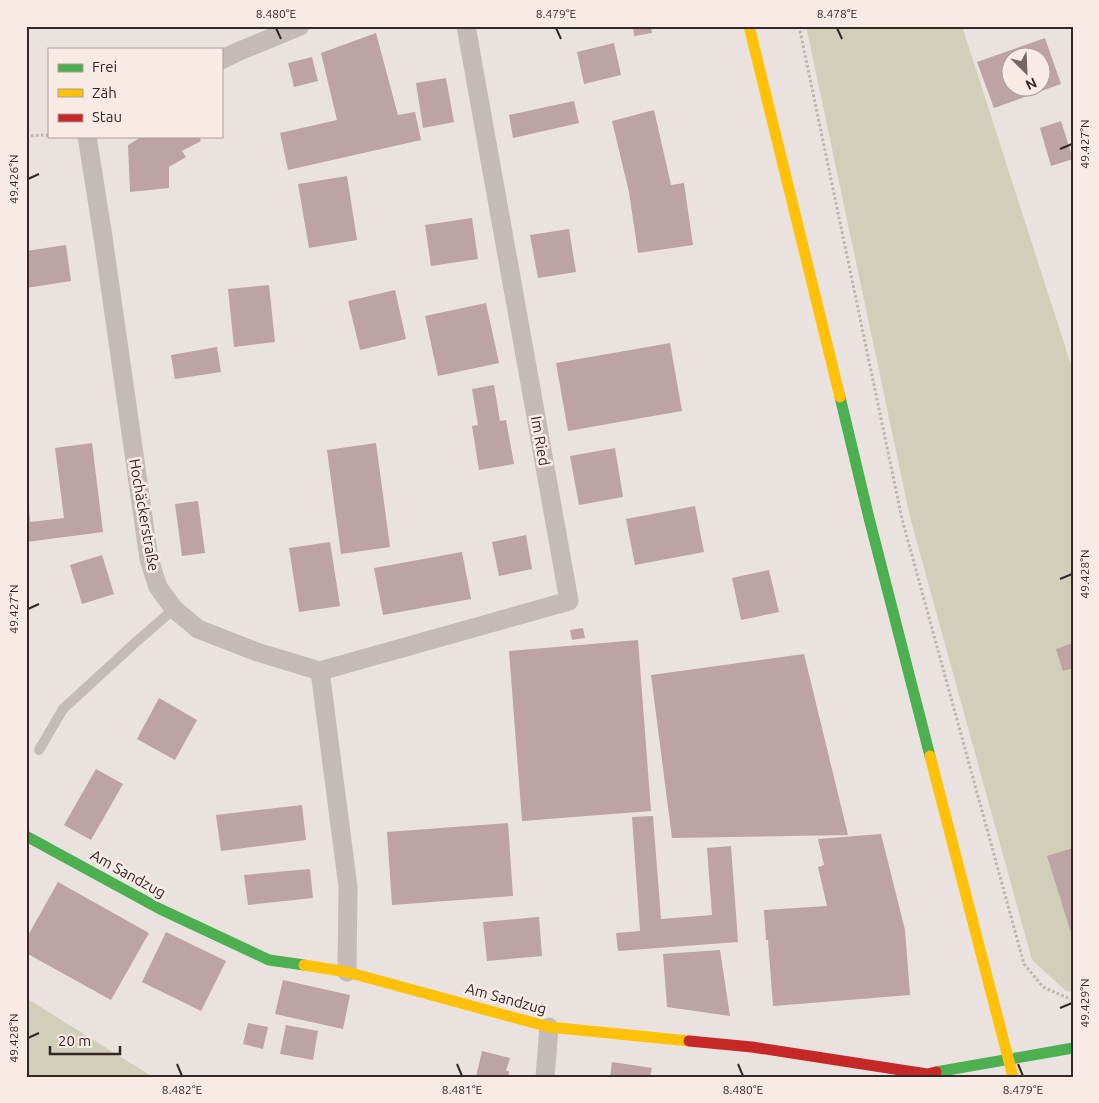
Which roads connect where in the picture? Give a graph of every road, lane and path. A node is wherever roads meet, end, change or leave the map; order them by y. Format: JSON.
{"nodes":[{"id":1,"x":300,"y":26,"type":"edge"},
{"id":2,"x":466,"y":26,"type":"edge"},
{"id":3,"x":749,"y":26,"type":"edge"},
{"id":4,"x":798,"y":26,"type":"edge"},
{"id":5,"x":222,"y":59,"type":"edge"},
{"id":6,"x":48,"y":135,"type":"edge"},
{"id":7,"x":26,"y":136,"type":"edge"},
{"id":8,"x":87,"y":138,"type":"edge"},
{"id":9,"x":174,"y":609,"type":"junction"},
{"id":10,"x":320,"y":671,"type":"junction"},
{"id":11,"x":38,"y":750,"type":"dead end"},
{"id":12,"x":26,"y":836,"type":"edge"},
{"id":13,"x":347,"y":972,"type":"junction"},
{"id":14,"x":1073,"y":998,"type":"edge"},
{"id":15,"x":549,"y":1026,"type":"junction"},
{"id":16,"x":1073,"y":1048,"type":"edge"},
{"id":17,"x":1008,"y":1060,"type":"junction"},
{"id":18,"x":545,"y":1077,"type":"edge"},
{"id":19,"x":1013,"y":1077,"type":"edge"}],
"edges":[{"from":1,"to":5,"type":"street"},
{"from":2,"to":10,"type":"street","name":"Im Ried"},
{"from":3,"to":17,"type":"street"},
{"from":4,"to":14,"type":"path"},
{"from":6,"to":7,"type":"path"},
{"from":8,"to":9,"type":"street","name":"Hochäckerstraße"},
{"from":9,"to":10,"type":"street","name":"Hochäckerstraße"},
{"from":9,"to":11,"type":"lane"},
{"from":10,"to":13,"type":"street"},
{"from":12,"to":13,"type":"street","name":"Am Sandzug"},
{"from":13,"to":15,"type":"street","name":"Am Sandzug"},
{"from":15,"to":17,"type":"street","name":"Am Sandzug"},
{"from":15,"to":18,"type":"street"},
{"from":16,"to":17,"type":"street","name":"Am Sandzug"},
{"from":17,"to":19,"type":"street"}]}
